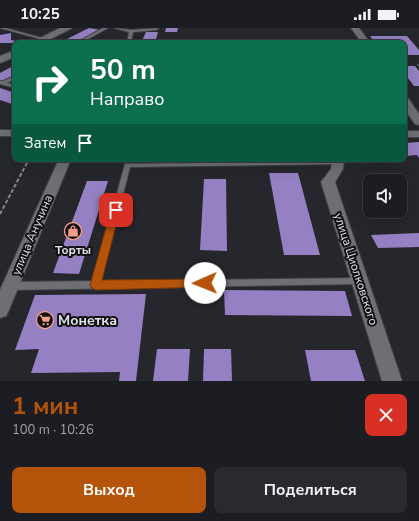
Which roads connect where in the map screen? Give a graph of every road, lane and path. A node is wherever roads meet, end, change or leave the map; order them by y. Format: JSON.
{"nodes":[{"id":1,"x":1,"y":28,"type":"edge"},
{"id":2,"x":67,"y":28,"type":"edge"},
{"id":3,"x":106,"y":28,"type":"edge"},
{"id":4,"x":116,"y":28,"type":"edge"},
{"id":5,"x":157,"y":28,"type":"edge"},
{"id":6,"x":355,"y":28,"type":"edge"},
{"id":7,"x":131,"y":31,"type":"junction"},
{"id":8,"x":37,"y":40,"type":"edge"},
{"id":9,"x":42,"y":40,"type":"edge"},
{"id":10,"x":84,"y":40,"type":"edge"},
{"id":11,"x":130,"y":40,"type":"edge"},
{"id":12,"x":364,"y":40,"type":"edge"},
{"id":13,"x":12,"y":54,"type":"edge"},
{"id":14,"x":0,"y":60,"type":"edge"},
{"id":15,"x":417,"y":64,"type":"dead end"},
{"id":16,"x":419,"y":66,"type":"edge"},
{"id":17,"x":12,"y":78,"type":"edge"},
{"id":18,"x":1,"y":83,"type":"edge"},
{"id":19,"x":12,"y":86,"type":"edge"},
{"id":20,"x":407,"y":104,"type":"edge"},
{"id":21,"x":419,"y":122,"type":"edge"},
{"id":22,"x":0,"y":133,"type":"edge"},
{"id":23,"x":12,"y":133,"type":"edge"},
{"id":24,"x":407,"y":134,"type":"edge"},
{"id":25,"x":419,"y":134,"type":"edge"},
{"id":26,"x":27,"y":162,"type":"edge"},
{"id":27,"x":64,"y":162,"type":"edge"},
{"id":28,"x":286,"y":162,"type":"edge"},
{"id":29,"x":338,"y":162,"type":"edge"},
{"id":30,"x":0,"y":214,"type":"edge"},
{"id":31,"x":361,"y":281,"type":"junction"},
{"id":32,"x":96,"y":285,"type":"junction"},
{"id":33,"x":10,"y":286,"type":"junction"},
{"id":34,"x":0,"y":310,"type":"edge"},
{"id":35,"x":392,"y":381,"type":"edge"}],
"edges":[{"from":1,"to":8,"type":"lane"},
{"from":2,"to":9,"type":"street"},
{"from":3,"to":10,"type":"lane"},
{"from":4,"to":7,"type":"lane"},
{"from":5,"to":7,"type":"lane"},
{"from":6,"to":12,"type":"street"},
{"from":7,"to":11,"type":"lane"},
{"from":13,"to":14,"type":"street"},
{"from":15,"to":16,"type":"path"},
{"from":17,"to":18,"type":"lane"},
{"from":18,"to":19,"type":"lane"},
{"from":20,"to":21,"type":"street"},
{"from":22,"to":23,"type":"street"},
{"from":24,"to":25,"type":"street"},
{"from":26,"to":30,"type":"path"},
{"from":27,"to":33,"type":"street","name":"улица Анучина"},
{"from":28,"to":32,"type":"lane"},
{"from":29,"to":31,"type":"street","name":"улица Циолковского"},
{"from":31,"to":32,"type":"lane"},
{"from":31,"to":35,"type":"street","name":"улица Циолковского"},
{"from":32,"to":33,"type":"lane"},
{"from":33,"to":34,"type":"street","name":"улица Анучина"}]}
